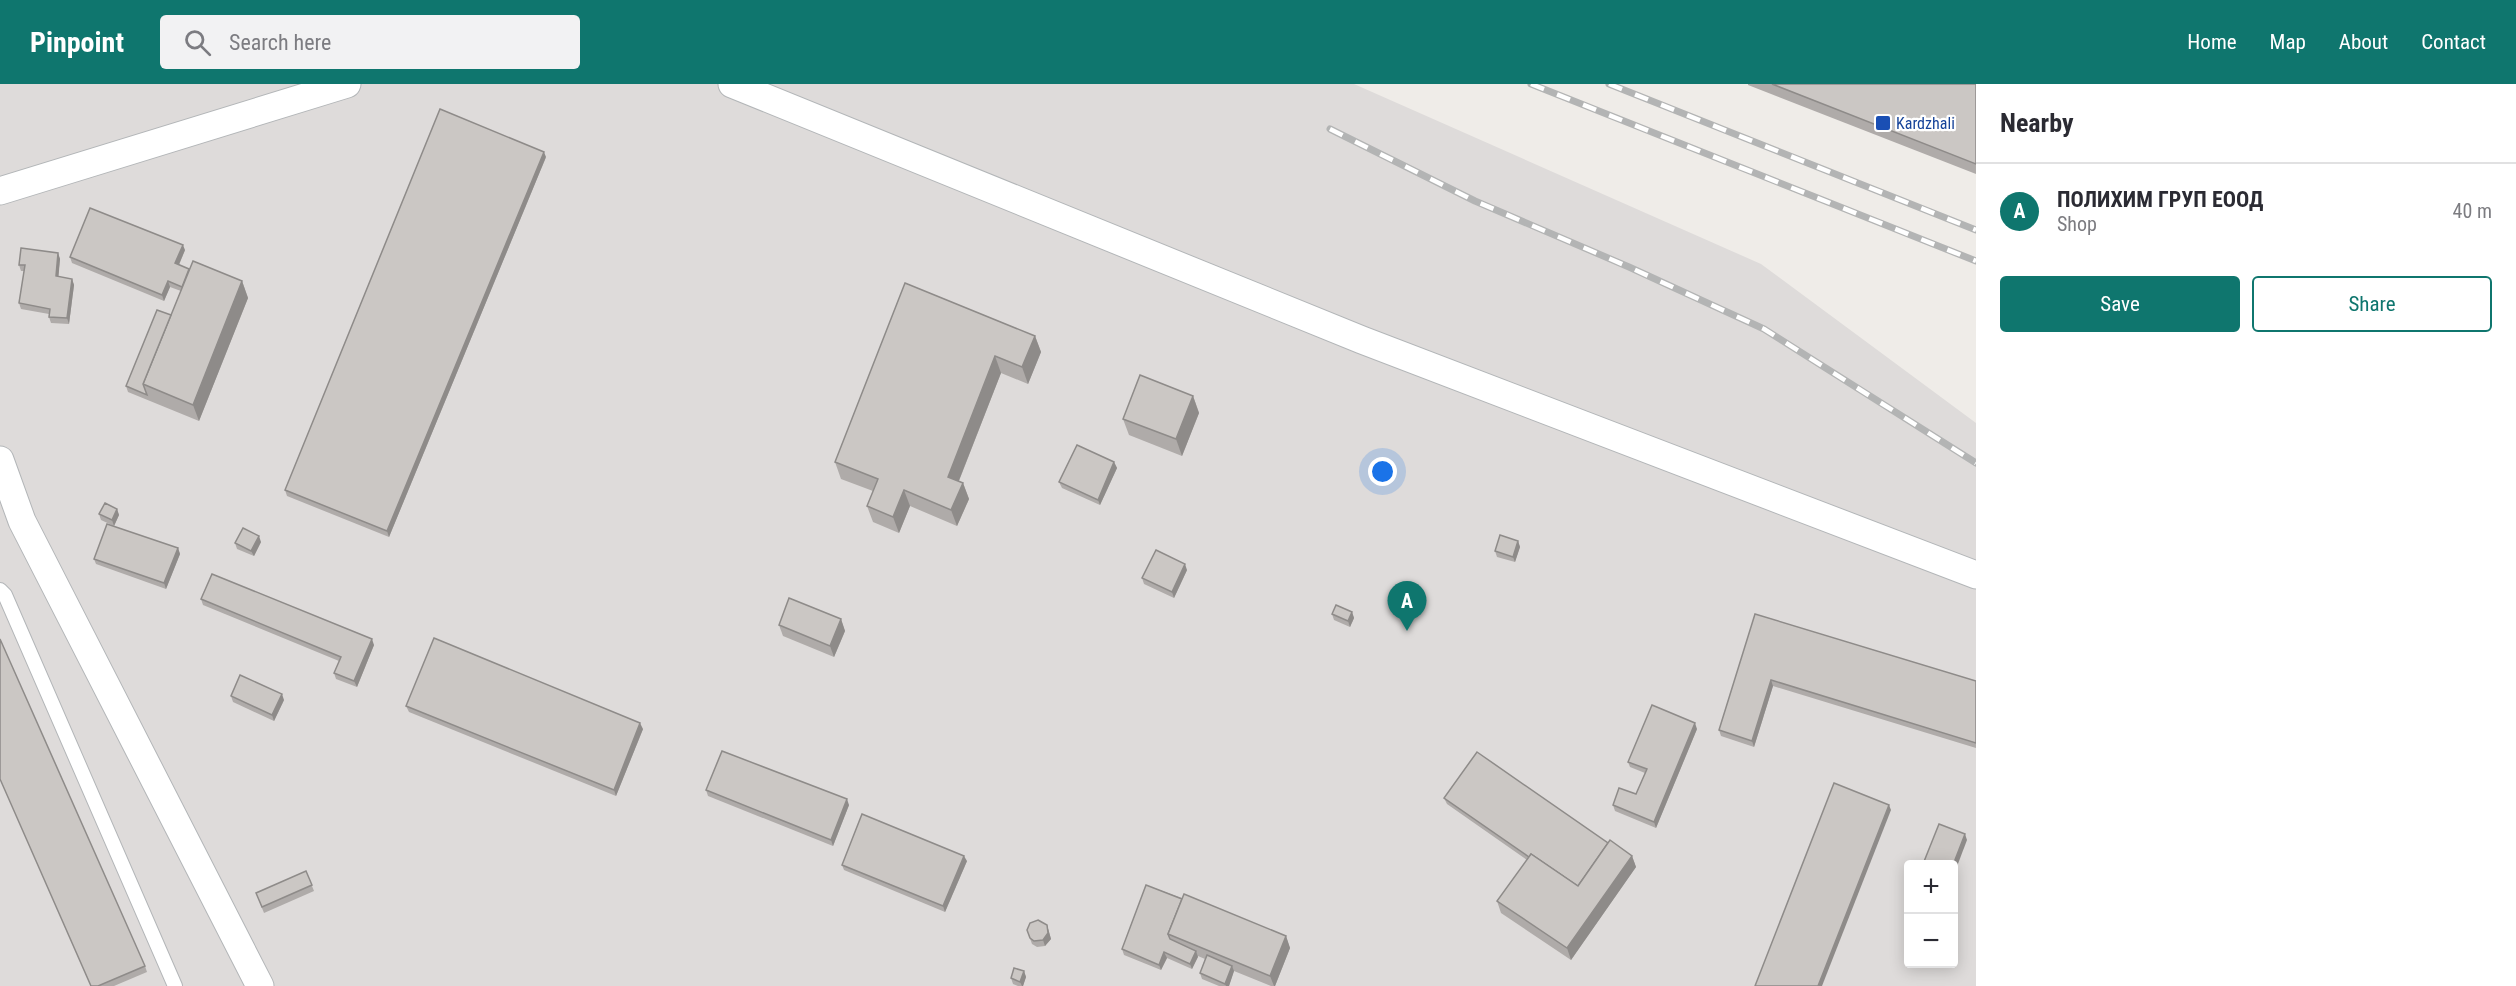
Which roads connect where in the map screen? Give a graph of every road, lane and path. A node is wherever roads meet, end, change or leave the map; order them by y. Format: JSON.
{"nodes":[{"id":1,"x":347,"y":84,"type":"edge"},
{"id":2,"x":732,"y":84,"type":"edge"},
{"id":3,"x":0,"y":190,"type":"edge"},
{"id":4,"x":0,"y":460,"type":"edge"},
{"id":5,"x":1976,"y":575,"type":"edge"},
{"id":6,"x":0,"y":590,"type":"edge"},
{"id":7,"x":175,"y":986,"type":"edge"},
{"id":8,"x":260,"y":986,"type":"edge"}],
"edges":[{"from":1,"to":3,"type":"street"},
{"from":2,"to":5,"type":"street"},
{"from":4,"to":8,"type":"street"},
{"from":6,"to":7,"type":"lane"}]}
